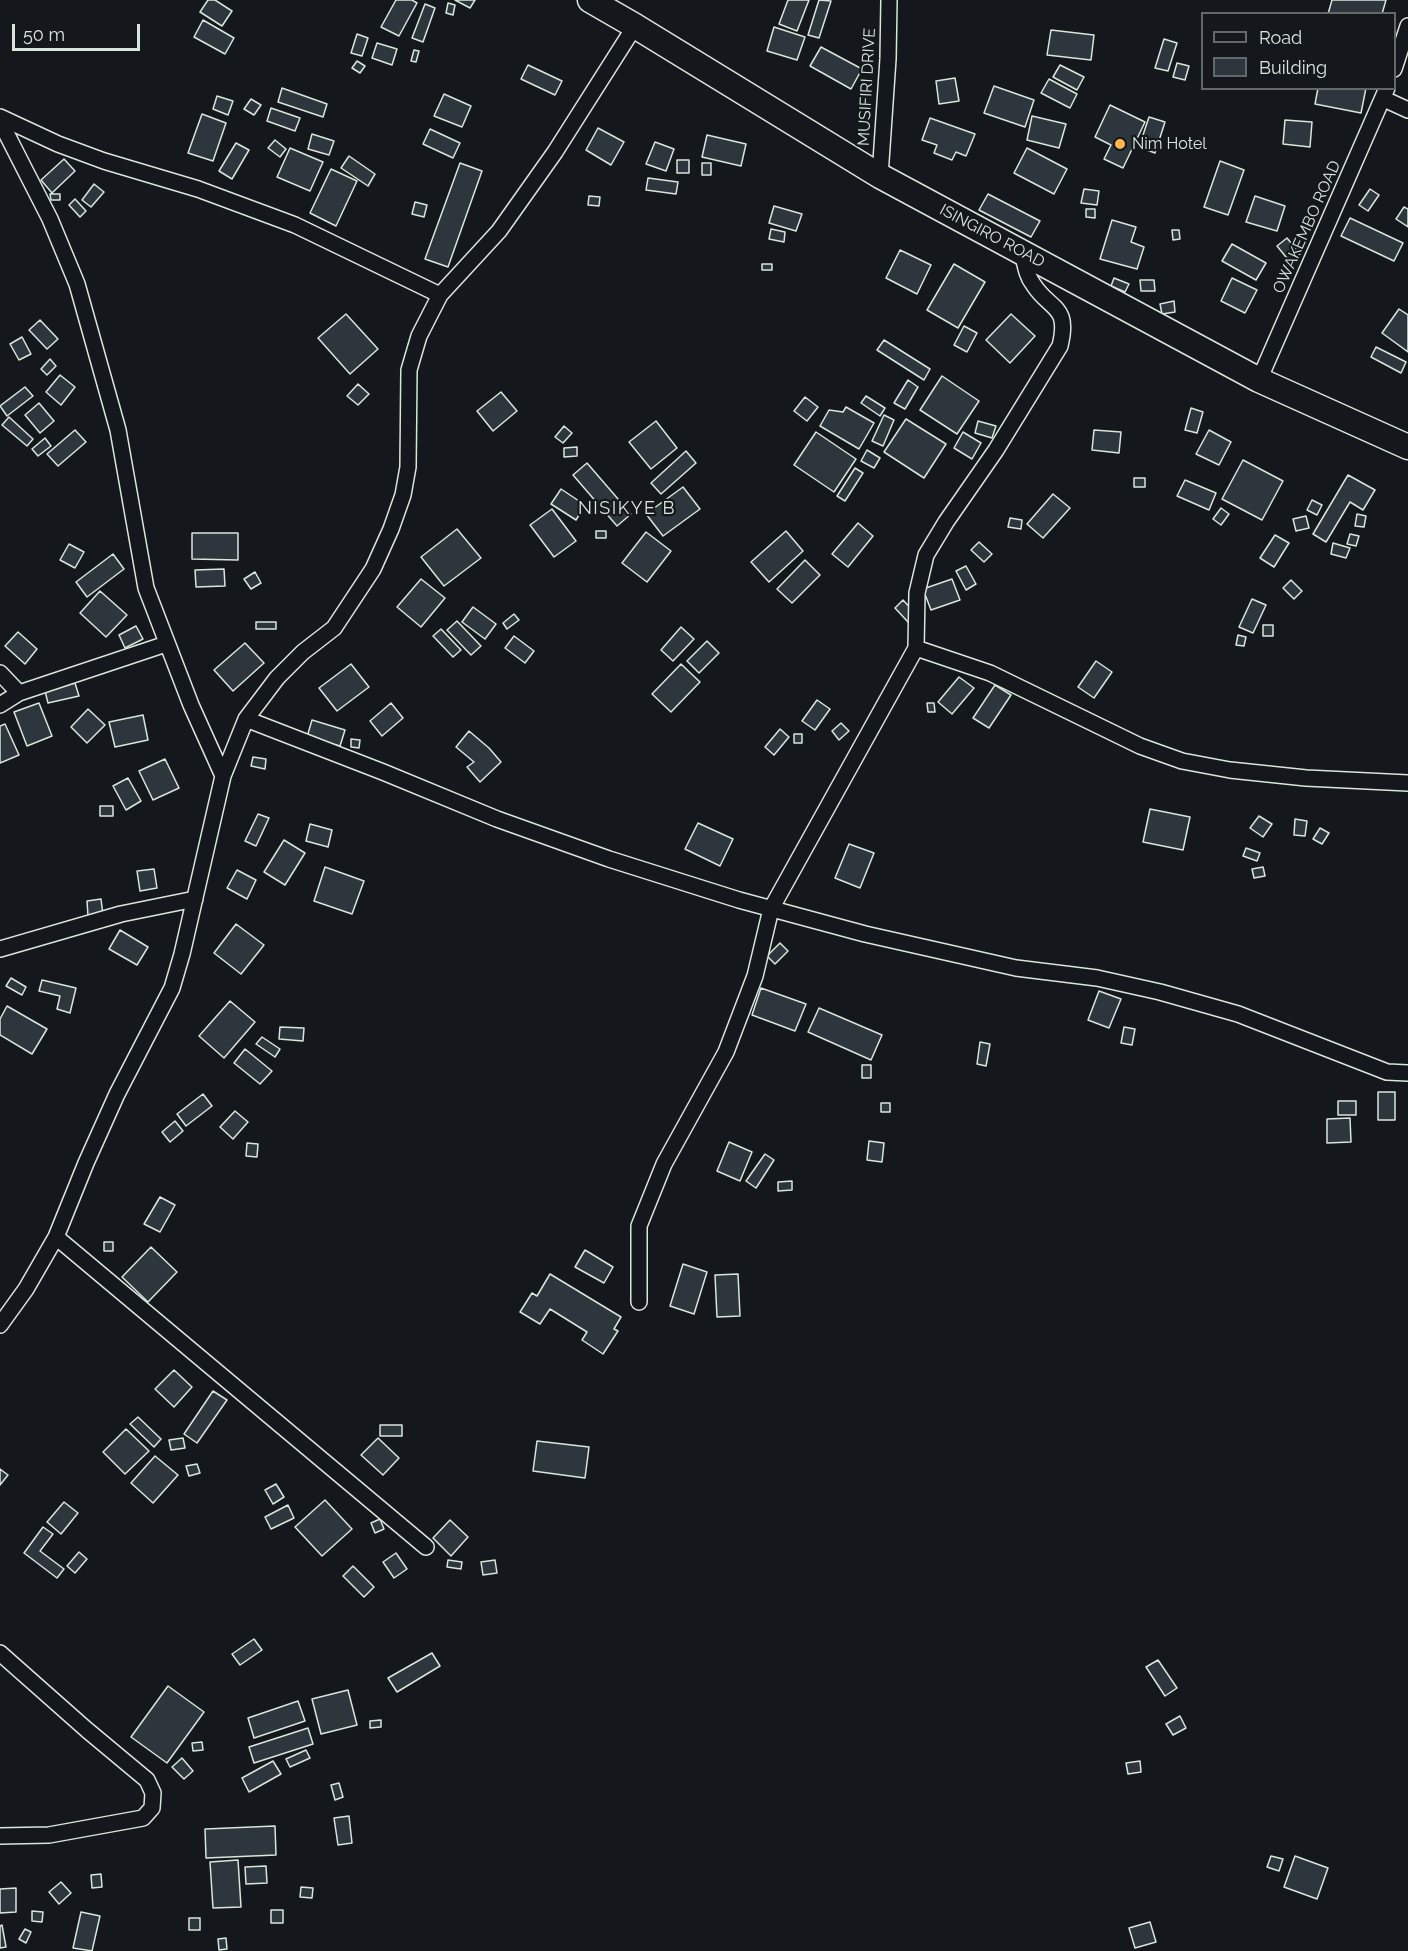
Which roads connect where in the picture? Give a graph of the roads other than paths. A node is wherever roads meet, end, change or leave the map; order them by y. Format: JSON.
{"nodes":[{"id":1,"x":590,"y":0,"type":"edge"},
{"id":2,"x":889,"y":0,"type":"edge"},
{"id":3,"x":635,"y":26,"type":"junction"},
{"id":4,"x":1408,"y":26,"type":"edge"},
{"id":5,"x":1396,"y":66,"type":"edge"},
{"id":6,"x":1386,"y":94,"type":"edge"},
{"id":7,"x":1408,"y":110,"type":"edge"},
{"id":8,"x":0,"y":119,"type":"edge"},
{"id":9,"x":880,"y":176,"type":"junction"},
{"id":10,"x":1022,"y":252,"type":"junction"},
{"id":11,"x":440,"y":295,"type":"junction"},
{"id":12,"x":1259,"y":380,"type":"junction"},
{"id":13,"x":1408,"y":447,"type":"edge"},
{"id":14,"x":166,"y":644,"type":"junction"},
{"id":15,"x":916,"y":648,"type":"junction"},
{"id":16,"x":0,"y":673,"type":"edge"},
{"id":17,"x":19,"y":693,"type":"junction"},
{"id":18,"x":0,"y":705,"type":"edge"},
{"id":19,"x":246,"y":719,"type":"junction"},
{"id":20,"x":223,"y":776,"type":"junction"},
{"id":21,"x":1408,"y":783,"type":"edge"},
{"id":22,"x":195,"y":899,"type":"junction"},
{"id":23,"x":771,"y":909,"type":"junction"},
{"id":24,"x":0,"y":949,"type":"edge"},
{"id":25,"x":1408,"y":1073,"type":"edge"},
{"id":26,"x":56,"y":1237,"type":"junction"},
{"id":27,"x":639,"y":1302,"type":"dead end"},
{"id":28,"x":0,"y":1325,"type":"edge"},
{"id":29,"x":426,"y":1547,"type":"dead end"},
{"id":30,"x":0,"y":1653,"type":"edge"},
{"id":31,"x":0,"y":1836,"type":"edge"}],
"edges":[{"from":1,"to":3,"type":"main road","name":"ISINGIRO ROAD"},
{"from":2,"to":9,"type":"street","name":"MUSIFIRI DRIVE"},
{"from":3,"to":9,"type":"main road","name":"ISINGIRO ROAD"},
{"from":3,"to":11,"type":"street"},
{"from":4,"to":5,"type":"street"},
{"from":6,"to":7,"type":"street"},
{"from":6,"to":12,"type":"street","name":"OWAKEMBO ROAD"},
{"from":8,"to":11,"type":"street"},
{"from":8,"to":14,"type":"street"},
{"from":9,"to":10,"type":"main road","name":"ISINGIRO ROAD"},
{"from":10,"to":12,"type":"main road","name":"ISINGIRO ROAD"},
{"from":10,"to":15,"type":"street"},
{"from":11,"to":19,"type":"street"},
{"from":12,"to":13,"type":"main road","name":"ISINGIRO ROAD"},
{"from":14,"to":17,"type":"street"},
{"from":14,"to":20,"type":"street"},
{"from":15,"to":21,"type":"street"},
{"from":15,"to":23,"type":"street"},
{"from":16,"to":17,"type":"street"},
{"from":17,"to":18,"type":"street"},
{"from":19,"to":20,"type":"street"},
{"from":19,"to":23,"type":"street"},
{"from":20,"to":22,"type":"street"},
{"from":22,"to":24,"type":"street"},
{"from":22,"to":26,"type":"street"},
{"from":23,"to":25,"type":"street"},
{"from":23,"to":27,"type":"street"},
{"from":26,"to":28,"type":"street"},
{"from":26,"to":29,"type":"street"},
{"from":30,"to":31,"type":"street"}]}
